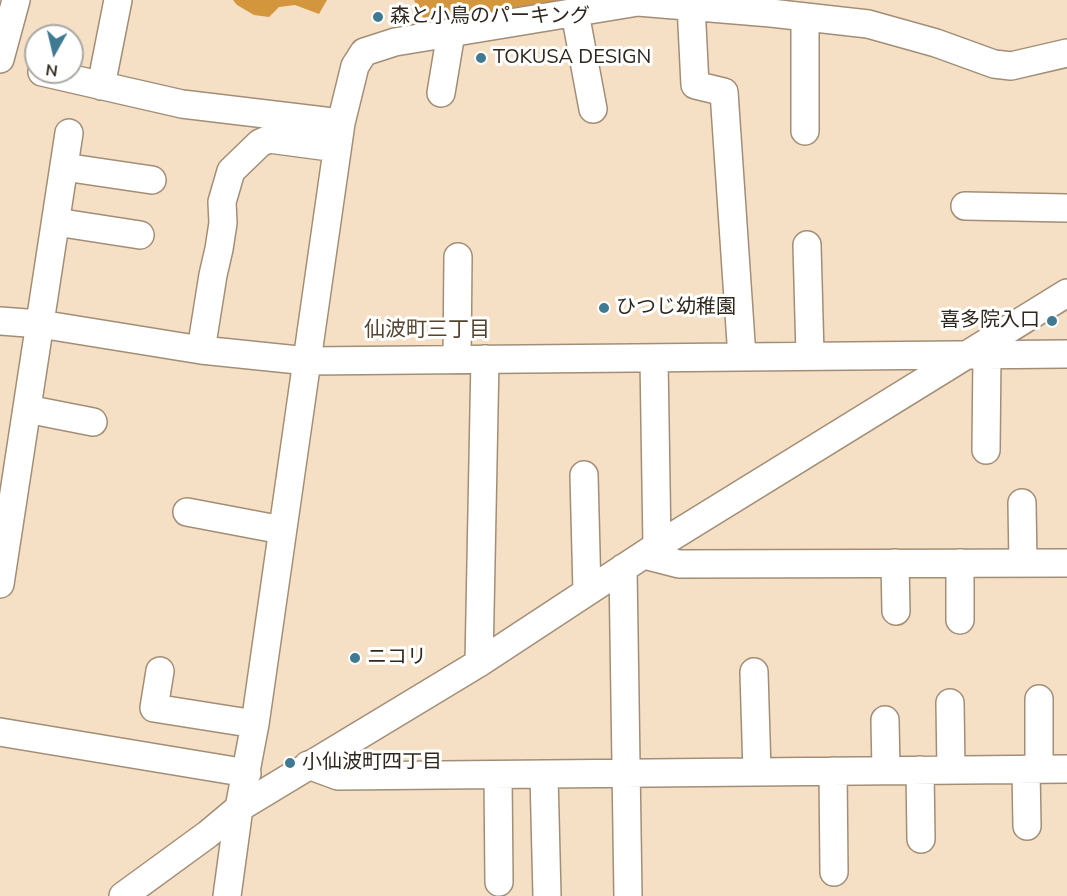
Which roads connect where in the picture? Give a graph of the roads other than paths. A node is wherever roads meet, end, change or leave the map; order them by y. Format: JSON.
{"nodes":[{"id":1,"x":16,"y":0,"type":"edge"},
{"id":2,"x":118,"y":0,"type":"edge"},
{"id":3,"x":638,"y":1,"type":"edge"},
{"id":4,"x":691,"y":5,"type":"junction"},
{"id":5,"x":771,"y":6,"type":"edge"},
{"id":6,"x":575,"y":13,"type":"junction"},
{"id":7,"x":805,"y":16,"type":"junction"},
{"id":8,"x":451,"y":33,"type":"junction"},
{"id":9,"x":1067,"y":53,"type":"edge"},
{"id":10,"x":0,"y":59,"type":"edge"},
{"id":11,"x":24,"y":66,"type":"edge"},
{"id":12,"x":84,"y":82,"type":"edge"},
{"id":13,"x":101,"y":86,"type":"junction"},
{"id":14,"x":441,"y":93,"type":"dead end"},
{"id":15,"x":593,"y":109,"type":"dead end"},
{"id":16,"x":805,"y":131,"type":"dead end"},
{"id":17,"x":69,"y":133,"type":"dead end"},
{"id":18,"x":339,"y":136,"type":"junction"},
{"id":19,"x":64,"y":167,"type":"junction"},
{"id":20,"x":152,"y":180,"type":"dead end"},
{"id":21,"x":965,"y":206,"type":"dead end"},
{"id":22,"x":1067,"y":208,"type":"edge"},
{"id":23,"x":56,"y":222,"type":"junction"},
{"id":24,"x":140,"y":235,"type":"dead end"},
{"id":25,"x":807,"y":245,"type":"dead end"},
{"id":26,"x":458,"y":258,"type":"dead end"},
{"id":27,"x":1067,"y":293,"type":"edge"},
{"id":28,"x":0,"y":321,"type":"edge"},
{"id":29,"x":40,"y":324,"type":"junction"},
{"id":30,"x":201,"y":350,"type":"junction"},
{"id":31,"x":1067,"y":354,"type":"edge"},
{"id":32,"x":810,"y":355,"type":"junction"},
{"id":33,"x":975,"y":355,"type":"junction"},
{"id":34,"x":742,"y":357,"type":"junction"},
{"id":35,"x":457,"y":359,"type":"junction"},
{"id":36,"x":485,"y":359,"type":"junction"},
{"id":37,"x":654,"y":359,"type":"junction"},
{"id":38,"x":308,"y":361,"type":"junction"},
{"id":39,"x":27,"y":409,"type":"junction"},
{"id":40,"x":93,"y":422,"type":"dead end"},
{"id":41,"x":986,"y":450,"type":"dead end"},
{"id":42,"x":584,"y":475,"type":"dead end"},
{"id":43,"x":8,"y":483,"type":"edge"},
{"id":44,"x":1022,"y":503,"type":"dead end"},
{"id":45,"x":187,"y":512,"type":"dead end"},
{"id":46,"x":282,"y":530,"type":"junction"},
{"id":47,"x":4,"y":536,"type":"edge"},
{"id":48,"x":641,"y":556,"type":"junction"},
{"id":49,"x":1067,"y":562,"type":"edge"},
{"id":50,"x":895,"y":563,"type":"junction"},
{"id":51,"x":960,"y":563,"type":"junction"},
{"id":52,"x":1023,"y":563,"type":"junction"},
{"id":53,"x":0,"y":584,"type":"edge"},
{"id":54,"x":587,"y":592,"type":"junction"},
{"id":55,"x":896,"y":611,"type":"dead end"},
{"id":56,"x":960,"y":620,"type":"dead end"},
{"id":57,"x":479,"y":663,"type":"junction"},
{"id":58,"x":160,"y":671,"type":"dead end"},
{"id":59,"x":754,"y":672,"type":"dead end"},
{"id":60,"x":1039,"y":699,"type":"dead end"},
{"id":61,"x":950,"y":703,"type":"dead end"},
{"id":62,"x":885,"y":720,"type":"dead end"},
{"id":63,"x":255,"y":724,"type":"junction"},
{"id":64,"x":0,"y":732,"type":"edge"},
{"id":65,"x":308,"y":765,"type":"junction"},
{"id":66,"x":1032,"y":769,"type":"junction"},
{"id":67,"x":1067,"y":769,"type":"edge"},
{"id":68,"x":886,"y":770,"type":"junction"},
{"id":69,"x":920,"y":770,"type":"junction"},
{"id":70,"x":951,"y":770,"type":"junction"},
{"id":71,"x":833,"y":771,"type":"junction"},
{"id":72,"x":757,"y":772,"type":"junction"},
{"id":73,"x":247,"y":773,"type":"junction"},
{"id":74,"x":544,"y":775,"type":"junction"},
{"id":75,"x":626,"y":775,"type":"junction"},
{"id":76,"x":498,"y":776,"type":"junction"},
{"id":77,"x":239,"y":808,"type":"junction"},
{"id":78,"x":1027,"y":826,"type":"dead end"},
{"id":79,"x":921,"y":839,"type":"dead end"},
{"id":80,"x":834,"y":872,"type":"dead end"},
{"id":81,"x":499,"y":882,"type":"dead end"},
{"id":82,"x":123,"y":896,"type":"edge"},
{"id":83,"x":227,"y":896,"type":"edge"},
{"id":84,"x":547,"y":896,"type":"edge"},
{"id":85,"x":628,"y":896,"type":"edge"}],
"edges":[{"from":1,"to":10,"type":"street"},
{"from":2,"to":13,"type":"street"},
{"from":3,"to":4,"type":"street"},
{"from":3,"to":6,"type":"street"},
{"from":4,"to":5,"type":"street"},
{"from":4,"to":34,"type":"street"},
{"from":5,"to":7,"type":"street"},
{"from":6,"to":8,"type":"street"},
{"from":6,"to":15,"type":"street"},
{"from":7,"to":9,"type":"street"},
{"from":7,"to":16,"type":"street"},
{"from":8,"to":14,"type":"street"},
{"from":8,"to":18,"type":"street"},
{"from":10,"to":11,"type":"street"},
{"from":12,"to":13,"type":"street"},
{"from":13,"to":18,"type":"street"},
{"from":17,"to":19,"type":"street"},
{"from":18,"to":30,"type":"street"},
{"from":18,"to":38,"type":"street"},
{"from":19,"to":20,"type":"street"},
{"from":19,"to":23,"type":"street"},
{"from":21,"to":22,"type":"street"},
{"from":23,"to":24,"type":"street"},
{"from":23,"to":29,"type":"street"},
{"from":25,"to":32,"type":"street"},
{"from":26,"to":35,"type":"street"},
{"from":27,"to":33,"type":"street"},
{"from":28,"to":29,"type":"street"},
{"from":29,"to":30,"type":"street"},
{"from":29,"to":39,"type":"street"},
{"from":30,"to":38,"type":"street"},
{"from":31,"to":33,"type":"street"},
{"from":32,"to":33,"type":"street"},
{"from":32,"to":34,"type":"street"},
{"from":33,"to":41,"type":"street"},
{"from":33,"to":48,"type":"street"},
{"from":34,"to":37,"type":"street"},
{"from":35,"to":36,"type":"street"},
{"from":35,"to":38,"type":"street"},
{"from":36,"to":37,"type":"street"},
{"from":36,"to":57,"type":"street"},
{"from":37,"to":48,"type":"street"},
{"from":38,"to":46,"type":"street"},
{"from":39,"to":40,"type":"street"},
{"from":39,"to":43,"type":"street"},
{"from":42,"to":54,"type":"street"},
{"from":43,"to":47,"type":"street"},
{"from":44,"to":52,"type":"street"},
{"from":45,"to":46,"type":"street"},
{"from":46,"to":63,"type":"street"},
{"from":47,"to":53,"type":"street"},
{"from":48,"to":50,"type":"street"},
{"from":48,"to":54,"type":"street"},
{"from":48,"to":75,"type":"street"},
{"from":49,"to":52,"type":"street"},
{"from":50,"to":51,"type":"street"},
{"from":50,"to":55,"type":"street"},
{"from":51,"to":52,"type":"street"},
{"from":51,"to":56,"type":"street"},
{"from":54,"to":57,"type":"street"},
{"from":57,"to":65,"type":"street"},
{"from":58,"to":63,"type":"street"},
{"from":59,"to":72,"type":"street"},
{"from":60,"to":66,"type":"street"},
{"from":61,"to":70,"type":"street"},
{"from":62,"to":68,"type":"street"},
{"from":63,"to":73,"type":"street"},
{"from":64,"to":73,"type":"street"},
{"from":65,"to":76,"type":"street"},
{"from":65,"to":77,"type":"street"},
{"from":66,"to":67,"type":"street"},
{"from":66,"to":70,"type":"street"},
{"from":66,"to":78,"type":"street"},
{"from":68,"to":69,"type":"street"},
{"from":68,"to":71,"type":"street"},
{"from":69,"to":70,"type":"street"},
{"from":69,"to":79,"type":"street"},
{"from":71,"to":72,"type":"street"},
{"from":71,"to":80,"type":"street"},
{"from":72,"to":75,"type":"street"},
{"from":73,"to":77,"type":"street"},
{"from":74,"to":75,"type":"street"},
{"from":74,"to":76,"type":"street"},
{"from":74,"to":84,"type":"street"},
{"from":75,"to":85,"type":"street"},
{"from":76,"to":81,"type":"street"},
{"from":77,"to":82,"type":"street"},
{"from":77,"to":83,"type":"street"}]}
